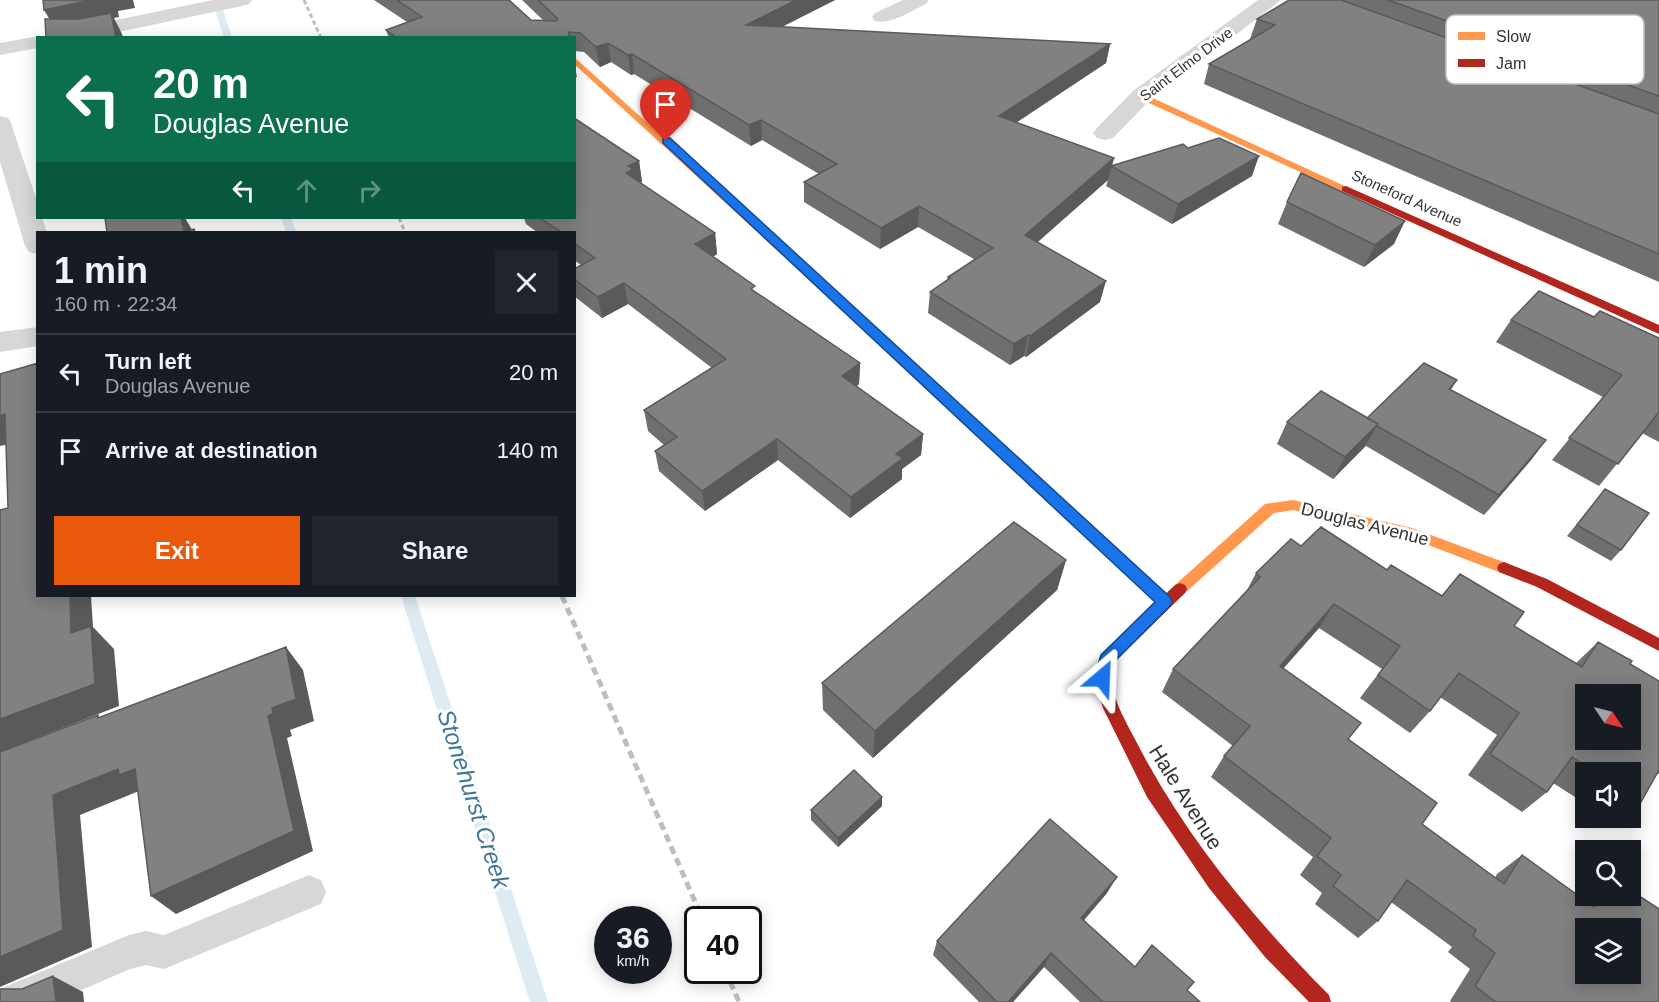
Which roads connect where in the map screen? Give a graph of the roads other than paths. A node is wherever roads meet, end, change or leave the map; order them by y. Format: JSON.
{"nodes":[{"id":1,"x":242,"y":0,"type":"edge"},
{"id":2,"x":919,"y":0,"type":"edge"},
{"id":3,"x":1271,"y":0,"type":"edge"},
{"id":4,"x":882,"y":17,"type":"dead end"},
{"id":5,"x":68,"y":36,"type":"edge"},
{"id":6,"x":36,"y":42,"type":"edge"},
{"id":7,"x":0,"y":50,"type":"edge"},
{"id":8,"x":576,"y":61,"type":"edge"},
{"id":9,"x":1141,"y":96,"type":"junction"},
{"id":10,"x":0,"y":123,"type":"edge"},
{"id":11,"x":1105,"y":134,"type":"dead end"},
{"id":12,"x":36,"y":240,"type":"edge"},
{"id":13,"x":1659,"y":330,"type":"edge"},
{"id":14,"x":36,"y":336,"type":"edge"},
{"id":15,"x":0,"y":342,"type":"edge"},
{"id":16,"x":1164,"y":602,"type":"junction"},
{"id":17,"x":1659,"y":645,"type":"edge"},
{"id":18,"x":309,"y":892,"type":"dead end"},
{"id":19,"x":12,"y":1002,"type":"edge"},
{"id":20,"x":1322,"y":1002,"type":"edge"}],
"edges":[{"from":1,"to":5,"type":"street"},
{"from":2,"to":4,"type":"street"},
{"from":3,"to":9,"type":"street","name":"Saint Elmo Drive"},
{"from":6,"to":7,"type":"street"},
{"from":8,"to":16,"type":"street"},
{"from":9,"to":11,"type":"street","name":"Saint Elmo Drive"},
{"from":9,"to":13,"type":"street","name":"Stoneford Avenue"},
{"from":10,"to":12,"type":"street"},
{"from":14,"to":15,"type":"street"},
{"from":16,"to":17,"type":"street","name":"Douglas Avenue"},
{"from":16,"to":20,"type":"street","name":"Hale Avenue"},
{"from":18,"to":19,"type":"lane"}]}
